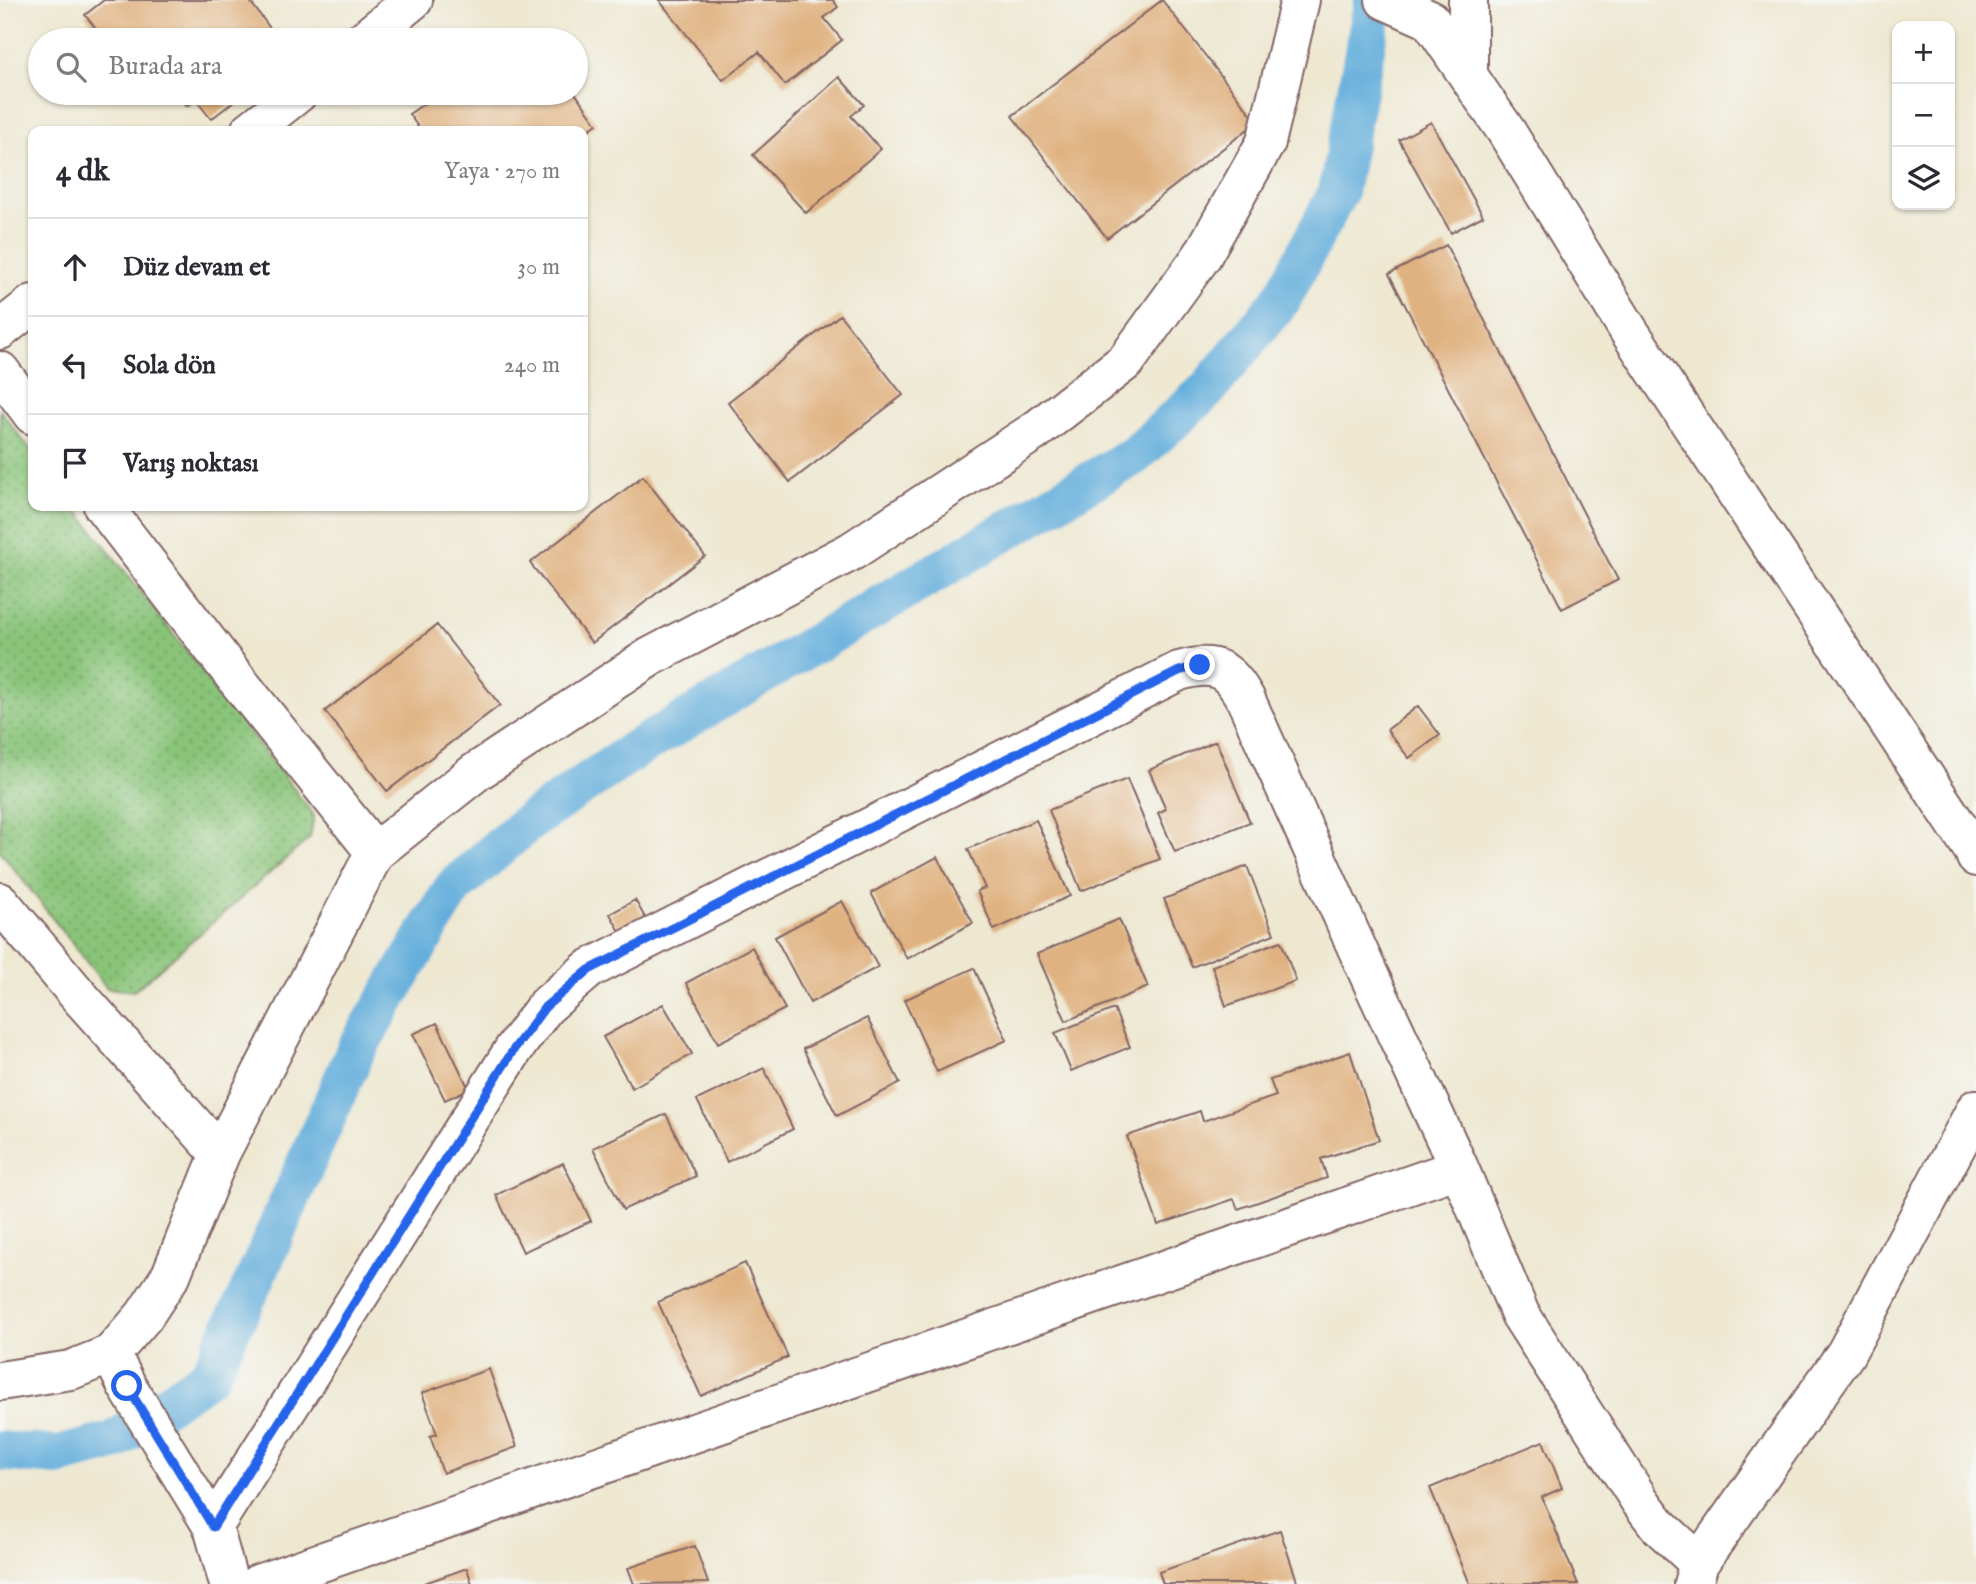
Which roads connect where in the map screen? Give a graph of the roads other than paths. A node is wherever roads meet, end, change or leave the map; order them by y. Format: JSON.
{"nodes":[{"id":1,"x":413,"y":0,"type":"edge"},
{"id":2,"x":1300,"y":0,"type":"edge"},
{"id":3,"x":1385,"y":0,"type":"edge"},
{"id":4,"x":1468,"y":0,"type":"edge"},
{"id":5,"x":379,"y":28,"type":"edge"},
{"id":6,"x":1468,"y":75,"type":"junction"},
{"id":7,"x":283,"y":105,"type":"edge"},
{"id":8,"x":256,"y":126,"type":"edge"},
{"id":9,"x":28,"y":308,"type":"edge"},
{"id":10,"x":0,"y":330,"type":"edge"},
{"id":11,"x":0,"y":371,"type":"edge"},
{"id":12,"x":28,"y":408,"type":"edge"},
{"id":13,"x":107,"y":511,"type":"edge"},
{"id":14,"x":375,"y":852,"type":"junction"},
{"id":15,"x":1975,"y":853,"type":"edge"},
{"id":16,"x":0,"y":902,"type":"edge"},
{"id":17,"x":1976,"y":1109,"type":"edge"},
{"id":18,"x":220,"y":1154,"type":"junction"},
{"id":19,"x":1459,"y":1168,"type":"junction"},
{"id":20,"x":119,"y":1370,"type":"junction"},
{"id":21,"x":0,"y":1381,"type":"edge"},
{"id":22,"x":213,"y":1527,"type":"junction"},
{"id":23,"x":1696,"y":1574,"type":"edge"},
{"id":24,"x":229,"y":1584,"type":"edge"},
{"id":25,"x":258,"y":1584,"type":"edge"}],
"edges":[{"from":1,"to":5,"type":"street"},
{"from":2,"to":14,"type":"street"},
{"from":3,"to":6,"type":"street"},
{"from":4,"to":6,"type":"street"},
{"from":6,"to":15,"type":"street"},
{"from":7,"to":8,"type":"street"},
{"from":9,"to":10,"type":"street"},
{"from":11,"to":12,"type":"street"},
{"from":13,"to":14,"type":"street"},
{"from":14,"to":18,"type":"street"},
{"from":16,"to":18,"type":"street"},
{"from":17,"to":23,"type":"street"},
{"from":18,"to":20,"type":"street"},
{"from":19,"to":22,"type":"street"},
{"from":19,"to":23,"type":"street"},
{"from":19,"to":25,"type":"street"},
{"from":20,"to":21,"type":"street"},
{"from":20,"to":22,"type":"street"},
{"from":22,"to":24,"type":"street"}]}
